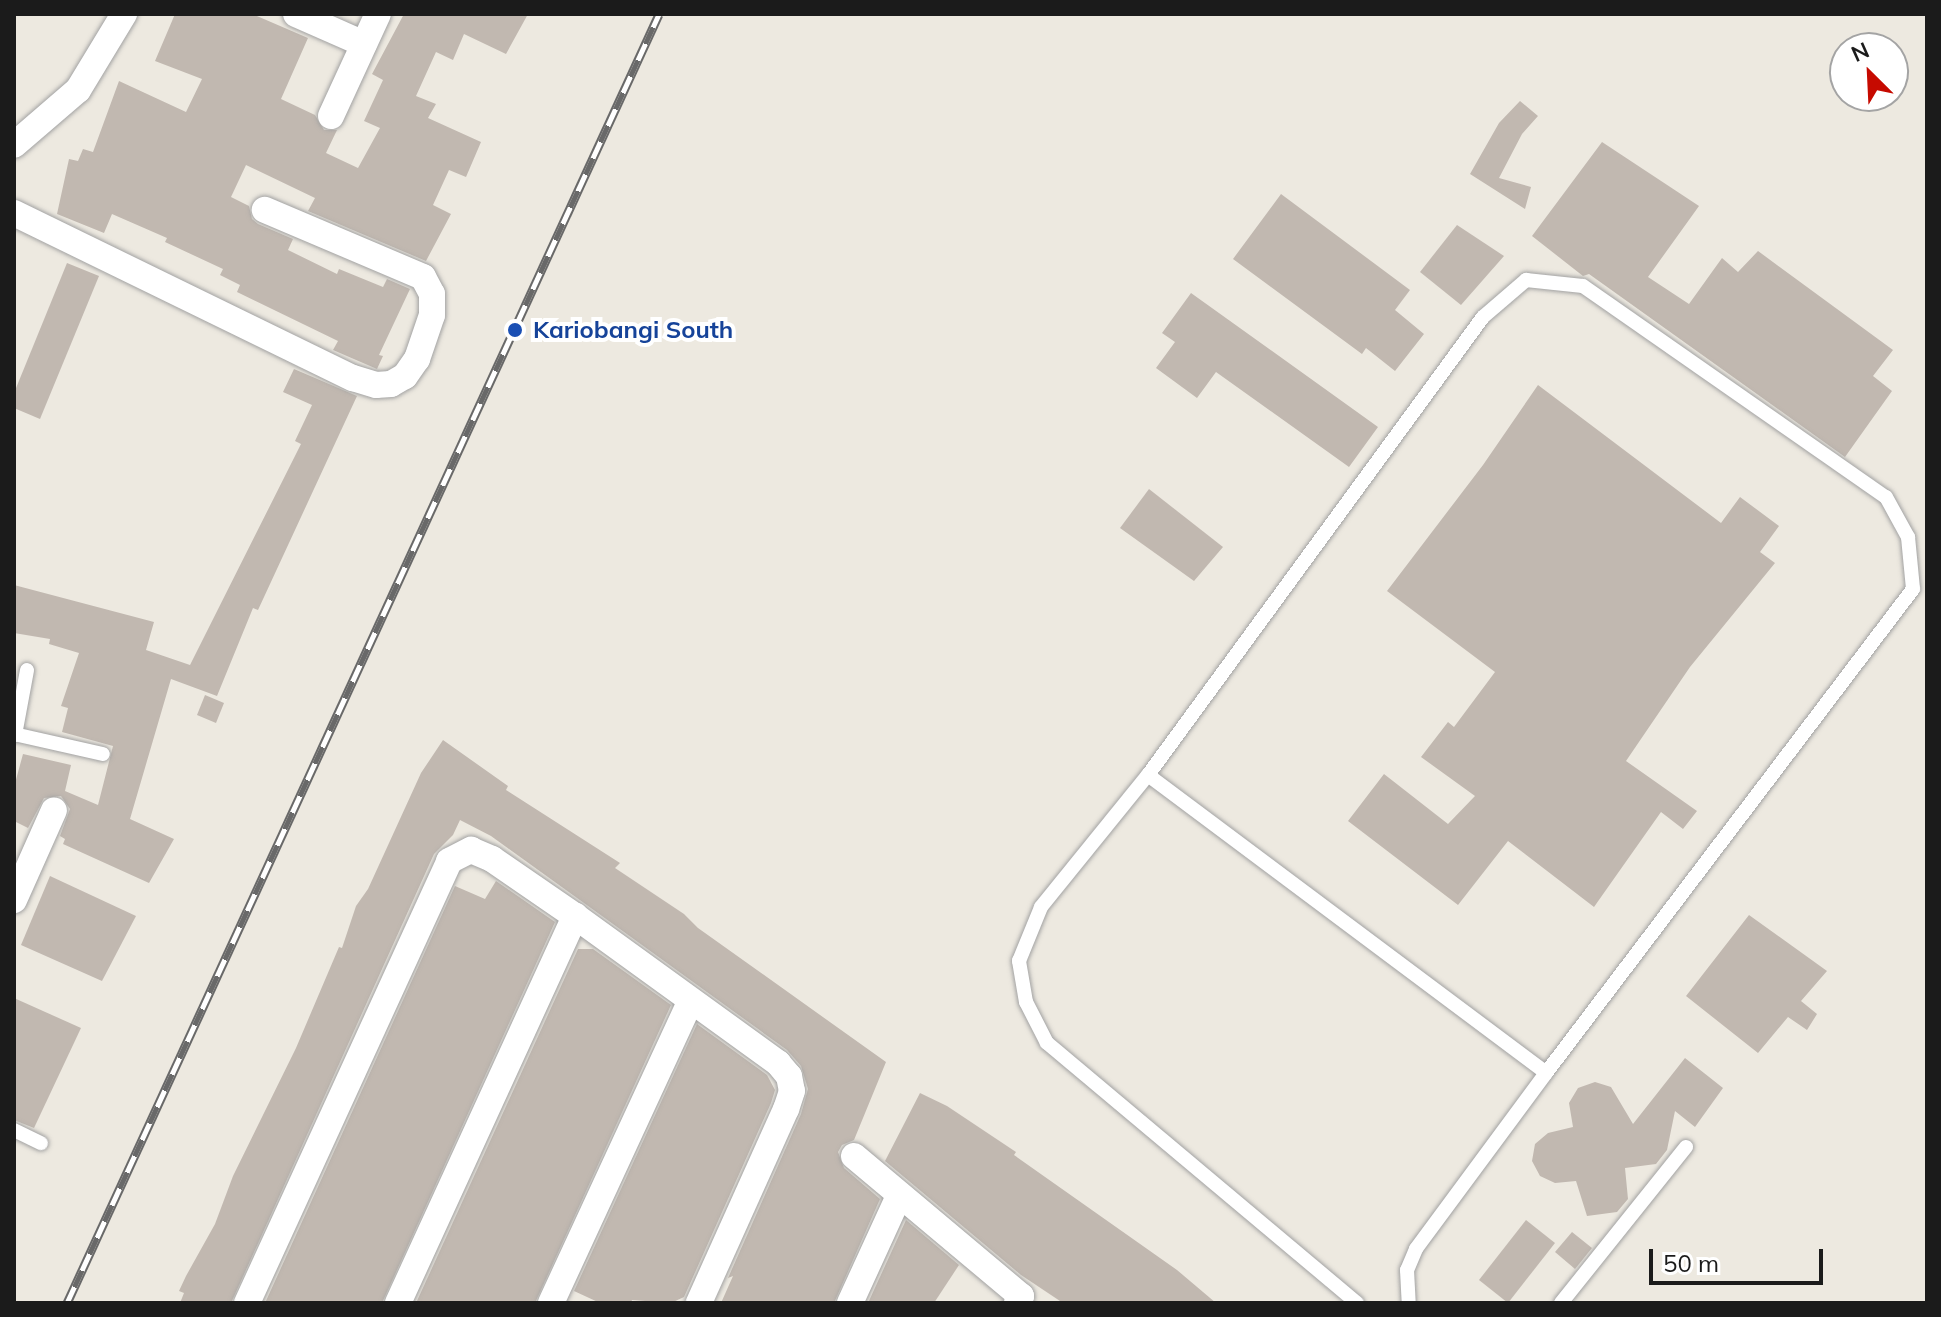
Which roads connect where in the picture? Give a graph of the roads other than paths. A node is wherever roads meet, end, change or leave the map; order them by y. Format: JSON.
{"nodes":[{"id":1,"x":124,"y":14,"type":"edge"},
{"id":2,"x":296,"y":14,"type":"edge"},
{"id":3,"x":378,"y":14,"type":"edge"},
{"id":4,"x":364,"y":44,"type":"junction"},
{"id":5,"x":331,"y":116,"type":"dead end"},
{"id":6,"x":14,"y":145,"type":"edge"},
{"id":7,"x":265,"y":210,"type":"dead end"},
{"id":8,"x":14,"y":213,"type":"edge"},
{"id":9,"x":27,"y":670,"type":"dead end"},
{"id":10,"x":15,"y":734,"type":"edge"},
{"id":11,"x":103,"y":754,"type":"dead end"},
{"id":12,"x":1148,"y":775,"type":"junction"},
{"id":13,"x":54,"y":810,"type":"dead end"},
{"id":14,"x":14,"y":900,"type":"edge"},
{"id":15,"x":575,"y":916,"type":"junction"},
{"id":16,"x":690,"y":1002,"type":"junction"},
{"id":17,"x":1546,"y":1073,"type":"junction"},
{"id":18,"x":14,"y":1130,"type":"edge"},
{"id":19,"x":41,"y":1143,"type":"dead end"},
{"id":20,"x":1686,"y":1147,"type":"dead end"},
{"id":21,"x":854,"y":1156,"type":"dead end"},
{"id":22,"x":899,"y":1196,"type":"junction"},
{"id":23,"x":1023,"y":1301,"type":"edge"},
{"id":24,"x":247,"y":1303,"type":"edge"},
{"id":25,"x":398,"y":1303,"type":"edge"},
{"id":26,"x":551,"y":1303,"type":"edge"},
{"id":27,"x":699,"y":1303,"type":"edge"},
{"id":28,"x":850,"y":1303,"type":"edge"},
{"id":29,"x":1357,"y":1303,"type":"edge"},
{"id":30,"x":1409,"y":1303,"type":"edge"},
{"id":31,"x":1561,"y":1303,"type":"edge"}],
"edges":[{"from":1,"to":6,"type":"street"},
{"from":2,"to":4,"type":"street"},
{"from":3,"to":4,"type":"street"},
{"from":4,"to":5,"type":"street"},
{"from":7,"to":8,"type":"street"},
{"from":9,"to":10,"type":"lane"},
{"from":10,"to":11,"type":"lane"},
{"from":12,"to":17,"type":"lane"},
{"from":12,"to":17,"type":"lane"},
{"from":12,"to":29,"type":"lane"},
{"from":13,"to":14,"type":"street"},
{"from":15,"to":16,"type":"street"},
{"from":15,"to":24,"type":"street"},
{"from":15,"to":25,"type":"street"},
{"from":16,"to":26,"type":"street"},
{"from":16,"to":27,"type":"street"},
{"from":17,"to":30,"type":"lane"},
{"from":18,"to":19,"type":"lane"},
{"from":20,"to":31,"type":"lane"},
{"from":21,"to":22,"type":"street"},
{"from":22,"to":23,"type":"street"},
{"from":22,"to":28,"type":"street"}]}
